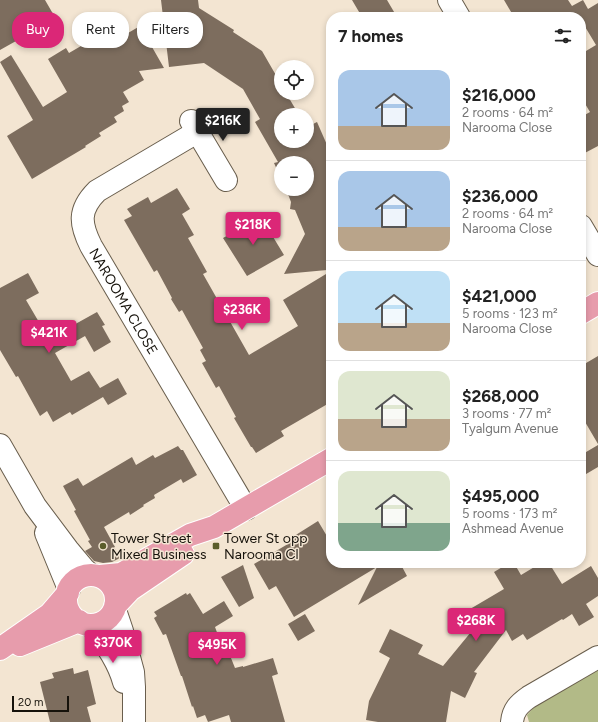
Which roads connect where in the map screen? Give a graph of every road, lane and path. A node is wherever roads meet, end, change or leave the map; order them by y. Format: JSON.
{"nodes":[{"id":1,"x":449,"y":0,"type":"edge"},
{"id":2,"x":456,"y":12,"type":"edge"},
{"id":3,"x":226,"y":180,"type":"dead end"},
{"id":4,"x":586,"y":235,"type":"edge"},
{"id":5,"x":598,"y":255,"type":"edge"},
{"id":6,"x":598,"y":303,"type":"edge"},
{"id":7,"x":586,"y":310,"type":"edge"},
{"id":8,"x":0,"y":445,"type":"edge"},
{"id":9,"x":326,"y":462,"type":"edge"},
{"id":10,"x":35,"y":506,"type":"junction"},
{"id":11,"x":246,"y":509,"type":"junction"},
{"id":12,"x":214,"y":527,"type":"junction"},
{"id":13,"x":96,"y":576,"type":"junction"},
{"id":14,"x":68,"y":591,"type":"junction"},
{"id":15,"x":115,"y":608,"type":"junction"},
{"id":16,"x":85,"y":623,"type":"junction"},
{"id":17,"x":0,"y":649,"type":"edge"},
{"id":18,"x":0,"y":654,"type":"edge"},
{"id":19,"x":598,"y":657,"type":"edge"},
{"id":20,"x":134,"y":718,"type":"edge"},
{"id":21,"x":512,"y":722,"type":"edge"}],
"edges":[{"from":1,"to":2,"type":"street"},
{"from":3,"to":11,"type":"street","name":"NAROOMA CLOSE"},
{"from":4,"to":5,"type":"street"},
{"from":6,"to":7,"type":"main road"},
{"from":8,"to":10,"type":"street"},
{"from":9,"to":11,"type":"main road"},
{"from":10,"to":13,"type":"street"},
{"from":10,"to":14,"type":"street"},
{"from":11,"to":12,"type":"main road"},
{"from":12,"to":13,"type":"main road"},
{"from":12,"to":15,"type":"main road"},
{"from":13,"to":14,"type":"main road"},
{"from":13,"to":15,"type":"main road"},
{"from":14,"to":16,"type":"main road"},
{"from":14,"to":17,"type":"main road"},
{"from":15,"to":16,"type":"main road"},
{"from":15,"to":20,"type":"street"},
{"from":16,"to":18,"type":"main road"},
{"from":16,"to":20,"type":"street"},
{"from":19,"to":21,"type":"street"}]}
